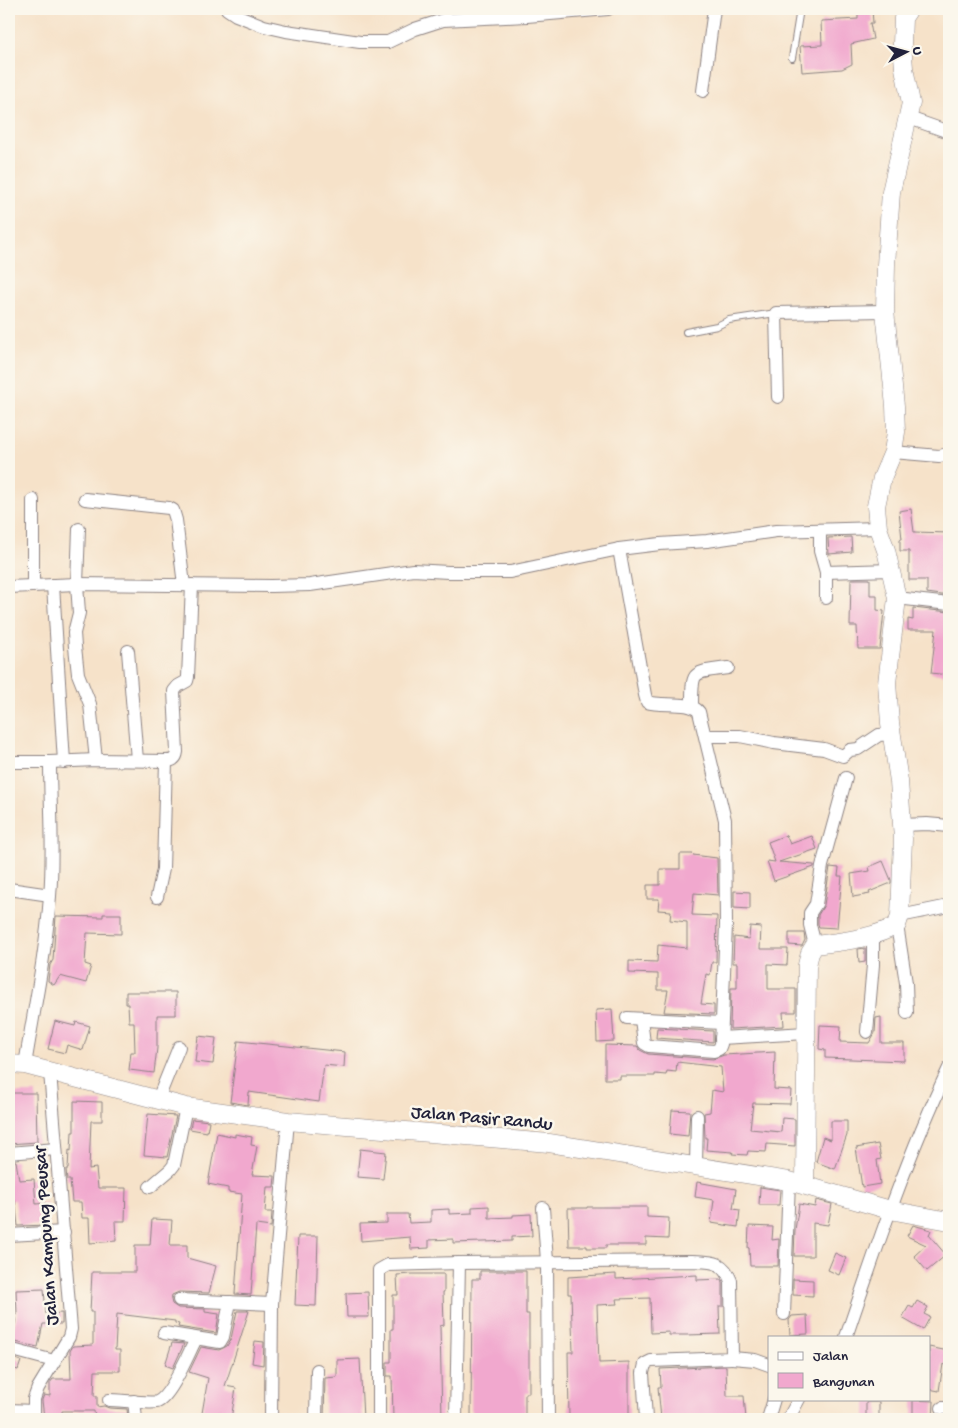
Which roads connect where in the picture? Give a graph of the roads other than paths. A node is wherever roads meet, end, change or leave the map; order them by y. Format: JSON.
{"nodes":[{"id":1,"x":227,"y":9,"type":"edge"},
{"id":2,"x":608,"y":9,"type":"edge"},
{"id":3,"x":714,"y":9,"type":"edge"},
{"id":4,"x":800,"y":9,"type":"edge"},
{"id":5,"x":909,"y":9,"type":"edge"},
{"id":6,"x":576,"y":10,"type":"edge"},
{"id":7,"x":792,"y":58,"type":"dead end"},
{"id":8,"x":703,"y":91,"type":"dead end"},
{"id":9,"x":908,"y":118,"type":"junction"},
{"id":10,"x":949,"y":132,"type":"edge"},
{"id":11,"x":885,"y":311,"type":"junction"},
{"id":12,"x":776,"y":313,"type":"junction"},
{"id":13,"x":686,"y":332,"type":"dead end"},
{"id":14,"x":778,"y":397,"type":"dead end"},
{"id":15,"x":893,"y":452,"type":"junction"},
{"id":16,"x":949,"y":454,"type":"edge"},
{"id":17,"x":85,"y":499,"type":"dead end"},
{"id":18,"x":33,"y":500,"type":"dead end"},
{"id":19,"x":878,"y":528,"type":"junction"},
{"id":20,"x":79,"y":529,"type":"dead end"},
{"id":21,"x":820,"y":530,"type":"junction"},
{"id":22,"x":619,"y":549,"type":"junction"},
{"id":23,"x":891,"y":570,"type":"junction"},
{"id":24,"x":826,"y":572,"type":"junction"},
{"id":25,"x":77,"y":584,"type":"junction"},
{"id":26,"x":33,"y":585,"type":"junction"},
{"id":27,"x":53,"y":585,"type":"junction"},
{"id":28,"x":188,"y":585,"type":"junction"},
{"id":29,"x":9,"y":587,"type":"edge"},
{"id":30,"x":826,"y":598,"type":"dead end"},
{"id":31,"x":897,"y":598,"type":"junction"},
{"id":32,"x":949,"y":604,"type":"edge"},
{"id":33,"x":128,"y":651,"type":"dead end"},
{"id":34,"x":728,"y":668,"type":"dead end"},
{"id":35,"x":692,"y":706,"type":"junction"},
{"id":36,"x":892,"y":734,"type":"junction"},
{"id":37,"x":705,"y":736,"type":"junction"},
{"id":38,"x":96,"y":760,"type":"junction"},
{"id":39,"x":137,"y":760,"type":"junction"},
{"id":40,"x":9,"y":762,"type":"edge"},
{"id":41,"x":50,"y":762,"type":"junction"},
{"id":42,"x":64,"y":762,"type":"junction"},
{"id":43,"x":166,"y":762,"type":"junction"},
{"id":44,"x":846,"y":778,"type":"dead end"},
{"id":45,"x":902,"y":826,"type":"junction"},
{"id":46,"x":949,"y":826,"type":"edge"},
{"id":47,"x":9,"y":889,"type":"edge"},
{"id":48,"x":50,"y":895,"type":"junction"},
{"id":49,"x":157,"y":897,"type":"dead end"},
{"id":50,"x":949,"y":906,"type":"edge"},
{"id":51,"x":899,"y":921,"type":"junction"},
{"id":52,"x":873,"y":936,"type":"junction"},
{"id":53,"x":815,"y":945,"type":"junction"},
{"id":54,"x":907,"y":1013,"type":"dead end"},
{"id":55,"x":626,"y":1018,"type":"dead end"},
{"id":56,"x":641,"y":1019,"type":"junction"},
{"id":57,"x":721,"y":1023,"type":"junction"},
{"id":58,"x":867,"y":1032,"type":"dead end"},
{"id":59,"x":806,"y":1033,"type":"junction"},
{"id":60,"x":721,"y":1038,"type":"junction"},
{"id":61,"x":179,"y":1047,"type":"dead end"},
{"id":62,"x":17,"y":1064,"type":"edge"},
{"id":63,"x":949,"y":1068,"type":"edge"},
{"id":64,"x":50,"y":1072,"type":"junction"},
{"id":65,"x":158,"y":1099,"type":"junction"},
{"id":66,"x":186,"y":1107,"type":"junction"},
{"id":67,"x":697,"y":1116,"type":"dead end"},
{"id":68,"x":288,"y":1121,"type":"junction"},
{"id":69,"x":56,"y":1148,"type":"junction"},
{"id":70,"x":9,"y":1153,"type":"edge"},
{"id":71,"x":696,"y":1166,"type":"junction"},
{"id":72,"x":797,"y":1182,"type":"junction"},
{"id":73,"x":150,"y":1187,"type":"dead end"},
{"id":74,"x":543,"y":1208,"type":"dead end"},
{"id":75,"x":890,"y":1210,"type":"junction"},
{"id":76,"x":949,"y":1221,"type":"edge"},
{"id":77,"x":64,"y":1232,"type":"junction"},
{"id":78,"x":9,"y":1235,"type":"edge"},
{"id":79,"x":547,"y":1261,"type":"junction"},
{"id":80,"x":459,"y":1264,"type":"junction"},
{"id":81,"x":179,"y":1300,"type":"dead end"},
{"id":82,"x":230,"y":1302,"type":"junction"},
{"id":83,"x":272,"y":1304,"type":"junction"},
{"id":84,"x":784,"y":1314,"type":"dead end"},
{"id":85,"x":164,"y":1333,"type":"dead end"},
{"id":86,"x":846,"y":1336,"type":"edge"},
{"id":87,"x":196,"y":1339,"type":"junction"},
{"id":88,"x":9,"y":1349,"type":"edge"},
{"id":89,"x":732,"y":1358,"type":"junction"},
{"id":90,"x":54,"y":1361,"type":"junction"},
{"id":91,"x":768,"y":1364,"type":"edge"},
{"id":92,"x":317,"y":1370,"type":"dead end"},
{"id":93,"x":109,"y":1400,"type":"dead end"},
{"id":94,"x":774,"y":1400,"type":"edge"},
{"id":95,"x":798,"y":1400,"type":"edge"},
{"id":96,"x":134,"y":1401,"type":"junction"},
{"id":97,"x":9,"y":1410,"type":"edge"},
{"id":98,"x":34,"y":1415,"type":"edge"},
{"id":99,"x":136,"y":1419,"type":"edge"},
{"id":100,"x":271,"y":1419,"type":"edge"},
{"id":101,"x":316,"y":1419,"type":"edge"},
{"id":102,"x":379,"y":1419,"type":"edge"},
{"id":103,"x":456,"y":1419,"type":"edge"},
{"id":104,"x":548,"y":1419,"type":"edge"},
{"id":105,"x":646,"y":1419,"type":"edge"},
{"id":106,"x":768,"y":1419,"type":"edge"},
{"id":107,"x":788,"y":1419,"type":"edge"}],
"edges":[{"from":1,"to":6,"type":"street"},
{"from":2,"to":6,"type":"street"},
{"from":3,"to":8,"type":"street"},
{"from":4,"to":7,"type":"lane"},
{"from":5,"to":9,"type":"street"},
{"from":9,"to":10,"type":"street"},
{"from":9,"to":11,"type":"street"},
{"from":11,"to":12,"type":"street"},
{"from":11,"to":15,"type":"street"},
{"from":12,"to":13,"type":"lane"},
{"from":12,"to":14,"type":"street"},
{"from":15,"to":16,"type":"street"},
{"from":15,"to":19,"type":"street"},
{"from":17,"to":28,"type":"street"},
{"from":18,"to":26,"type":"street"},
{"from":19,"to":21,"type":"street"},
{"from":19,"to":23,"type":"street"},
{"from":20,"to":25,"type":"street"},
{"from":21,"to":22,"type":"street"},
{"from":21,"to":24,"type":"street"},
{"from":22,"to":28,"type":"street"},
{"from":22,"to":35,"type":"street"},
{"from":23,"to":24,"type":"street"},
{"from":23,"to":31,"type":"street"},
{"from":24,"to":30,"type":"street"},
{"from":25,"to":27,"type":"street"},
{"from":25,"to":28,"type":"street"},
{"from":25,"to":38,"type":"street"},
{"from":26,"to":27,"type":"street"},
{"from":26,"to":29,"type":"street"},
{"from":27,"to":42,"type":"street"},
{"from":28,"to":43,"type":"street"},
{"from":31,"to":32,"type":"street"},
{"from":31,"to":36,"type":"street"},
{"from":33,"to":39,"type":"street"},
{"from":34,"to":35,"type":"street"},
{"from":35,"to":37,"type":"street"},
{"from":36,"to":37,"type":"street"},
{"from":36,"to":45,"type":"street"},
{"from":37,"to":57,"type":"street"},
{"from":38,"to":39,"type":"street"},
{"from":38,"to":42,"type":"street"},
{"from":39,"to":43,"type":"street"},
{"from":40,"to":41,"type":"street"},
{"from":41,"to":42,"type":"street"},
{"from":41,"to":48,"type":"street"},
{"from":43,"to":49,"type":"street"},
{"from":44,"to":53,"type":"street"},
{"from":45,"to":46,"type":"street"},
{"from":45,"to":51,"type":"street"},
{"from":47,"to":48,"type":"street"},
{"from":48,"to":62,"type":"street"},
{"from":50,"to":51,"type":"street"},
{"from":51,"to":52,"type":"street"},
{"from":51,"to":54,"type":"street"},
{"from":52,"to":53,"type":"street"},
{"from":52,"to":58,"type":"street"},
{"from":53,"to":59,"type":"street"},
{"from":55,"to":56,"type":"street"},
{"from":56,"to":57,"type":"street"},
{"from":56,"to":60,"type":"street"},
{"from":57,"to":60,"type":"street"},
{"from":59,"to":60,"type":"street"},
{"from":59,"to":72,"type":"street"},
{"from":61,"to":65,"type":"street"},
{"from":62,"to":64,"type":"street","name":"Jalan Pasir Randu"},
{"from":63,"to":75,"type":"street"},
{"from":64,"to":65,"type":"street","name":"Jalan Pasir Randu"},
{"from":64,"to":69,"type":"street","name":"Jalan Kampung Peusar"},
{"from":65,"to":66,"type":"street","name":"Jalan Pasir Randu"},
{"from":66,"to":68,"type":"street","name":"Jalan Pasir Randu"},
{"from":66,"to":73,"type":"street"},
{"from":67,"to":71,"type":"street"},
{"from":68,"to":71,"type":"street","name":"Jalan Pasir Randu"},
{"from":68,"to":83,"type":"street"},
{"from":69,"to":70,"type":"street"},
{"from":69,"to":77,"type":"street","name":"Jalan Kampung Peusar"},
{"from":71,"to":72,"type":"street","name":"Jalan Pasir Randu"},
{"from":72,"to":75,"type":"street","name":"Jalan Pasir Randu"},
{"from":72,"to":84,"type":"street"},
{"from":74,"to":79,"type":"street"},
{"from":75,"to":76,"type":"street","name":"Jalan Pasir Randu"},
{"from":75,"to":86,"type":"street"},
{"from":77,"to":78,"type":"street"},
{"from":77,"to":90,"type":"street","name":"Jalan Kampung Peusar"},
{"from":79,"to":80,"type":"street"},
{"from":79,"to":89,"type":"street"},
{"from":79,"to":104,"type":"street"},
{"from":80,"to":102,"type":"street"},
{"from":80,"to":103,"type":"street"},
{"from":81,"to":82,"type":"street"},
{"from":82,"to":83,"type":"street"},
{"from":82,"to":87,"type":"street"},
{"from":83,"to":100,"type":"street"},
{"from":85,"to":87,"type":"street"},
{"from":87,"to":96,"type":"street"},
{"from":88,"to":90,"type":"street"},
{"from":89,"to":91,"type":"street"},
{"from":89,"to":105,"type":"street"},
{"from":90,"to":98,"type":"street","name":"Jalan Kampung Peusar"},
{"from":92,"to":101,"type":"street"},
{"from":93,"to":96,"type":"street"},
{"from":94,"to":106,"type":"street"},
{"from":95,"to":107,"type":"street"},
{"from":96,"to":99,"type":"street"},
{"from":97,"to":98,"type":"street"}]}
